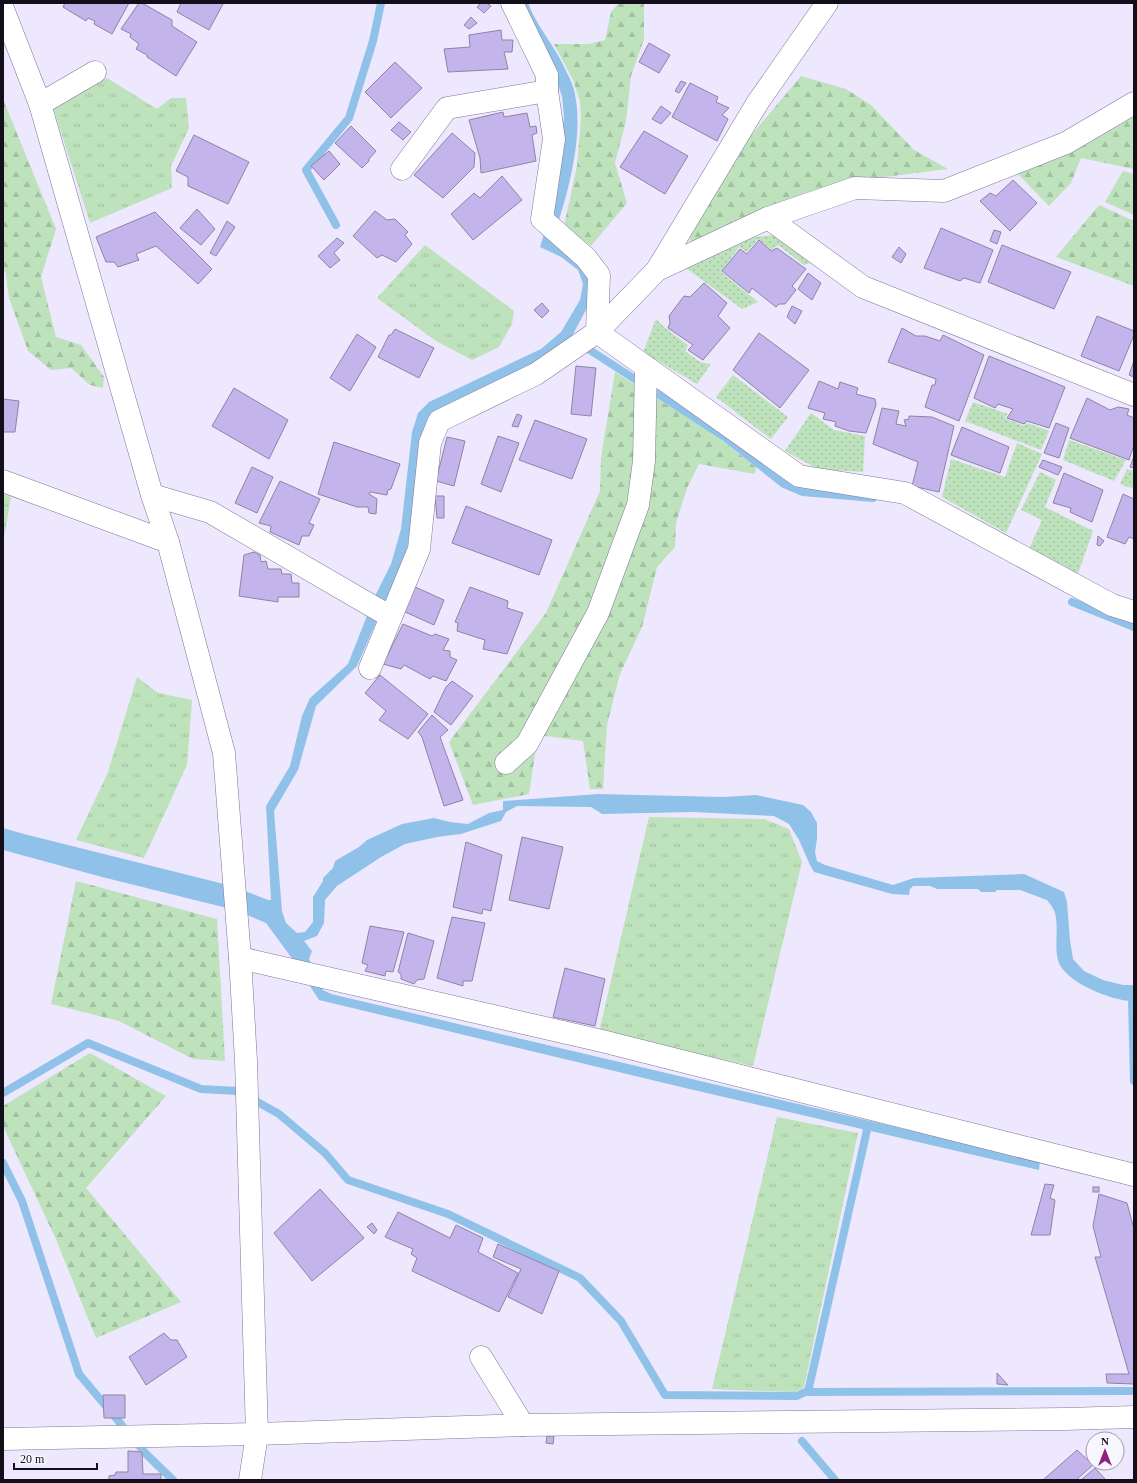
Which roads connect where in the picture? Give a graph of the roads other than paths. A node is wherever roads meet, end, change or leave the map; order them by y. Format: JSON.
{"nodes":[{"id":1,"x":512,"y":3,"type":"edge"},
{"id":2,"x":827,"y":3,"type":"edge"},
{"id":3,"x":3,"y":9,"type":"edge"},
{"id":4,"x":94,"y":72,"type":"dead end"},
{"id":5,"x":548,"y":91,"type":"junction"},
{"id":6,"x":1134,"y":103,"type":"edge"},
{"id":7,"x":40,"y":104,"type":"junction"},
{"id":8,"x":402,"y":169,"type":"dead end"},
{"id":9,"x":768,"y":218,"type":"junction"},
{"id":10,"x":657,"y":270,"type":"junction"},
{"id":11,"x":597,"y":332,"type":"junction"},
{"id":12,"x":646,"y":367,"type":"junction"},
{"id":13,"x":1134,"y":394,"type":"edge"},
{"id":14,"x":3,"y":481,"type":"edge"},
{"id":15,"x":152,"y":495,"type":"junction"},
{"id":16,"x":168,"y":542,"type":"junction"},
{"id":17,"x":1134,"y":612,"type":"edge"},
{"id":18,"x":391,"y":617,"type":"junction"},
{"id":19,"x":370,"y":668,"type":"dead end"},
{"id":20,"x":506,"y":763,"type":"dead end"},
{"id":21,"x":240,"y":958,"type":"junction"},
{"id":22,"x":1134,"y":1175,"type":"edge"},
{"id":23,"x":481,"y":1357,"type":"dead end"},
{"id":24,"x":1134,"y":1416,"type":"edge"},
{"id":25,"x":523,"y":1425,"type":"junction"},
{"id":26,"x":257,"y":1434,"type":"junction"},
{"id":27,"x":3,"y":1439,"type":"edge"},
{"id":28,"x":250,"y":1480,"type":"edge"}],
"edges":[{"from":1,"to":5,"type":"street"},
{"from":2,"to":10,"type":"street"},
{"from":3,"to":7,"type":"street"},
{"from":4,"to":7,"type":"street"},
{"from":5,"to":8,"type":"street"},
{"from":5,"to":11,"type":"street"},
{"from":6,"to":9,"type":"street"},
{"from":7,"to":15,"type":"street"},
{"from":9,"to":10,"type":"street"},
{"from":9,"to":13,"type":"street"},
{"from":10,"to":11,"type":"street"},
{"from":11,"to":12,"type":"street"},
{"from":11,"to":18,"type":"street"},
{"from":12,"to":17,"type":"street"},
{"from":12,"to":20,"type":"street"},
{"from":14,"to":16,"type":"street"},
{"from":15,"to":16,"type":"street"},
{"from":15,"to":18,"type":"street"},
{"from":16,"to":21,"type":"street"},
{"from":18,"to":19,"type":"street"},
{"from":21,"to":22,"type":"street"},
{"from":21,"to":26,"type":"street"},
{"from":23,"to":25,"type":"street"},
{"from":24,"to":25,"type":"street"},
{"from":25,"to":26,"type":"street"},
{"from":26,"to":27,"type":"street"},
{"from":26,"to":28,"type":"street"}]}
